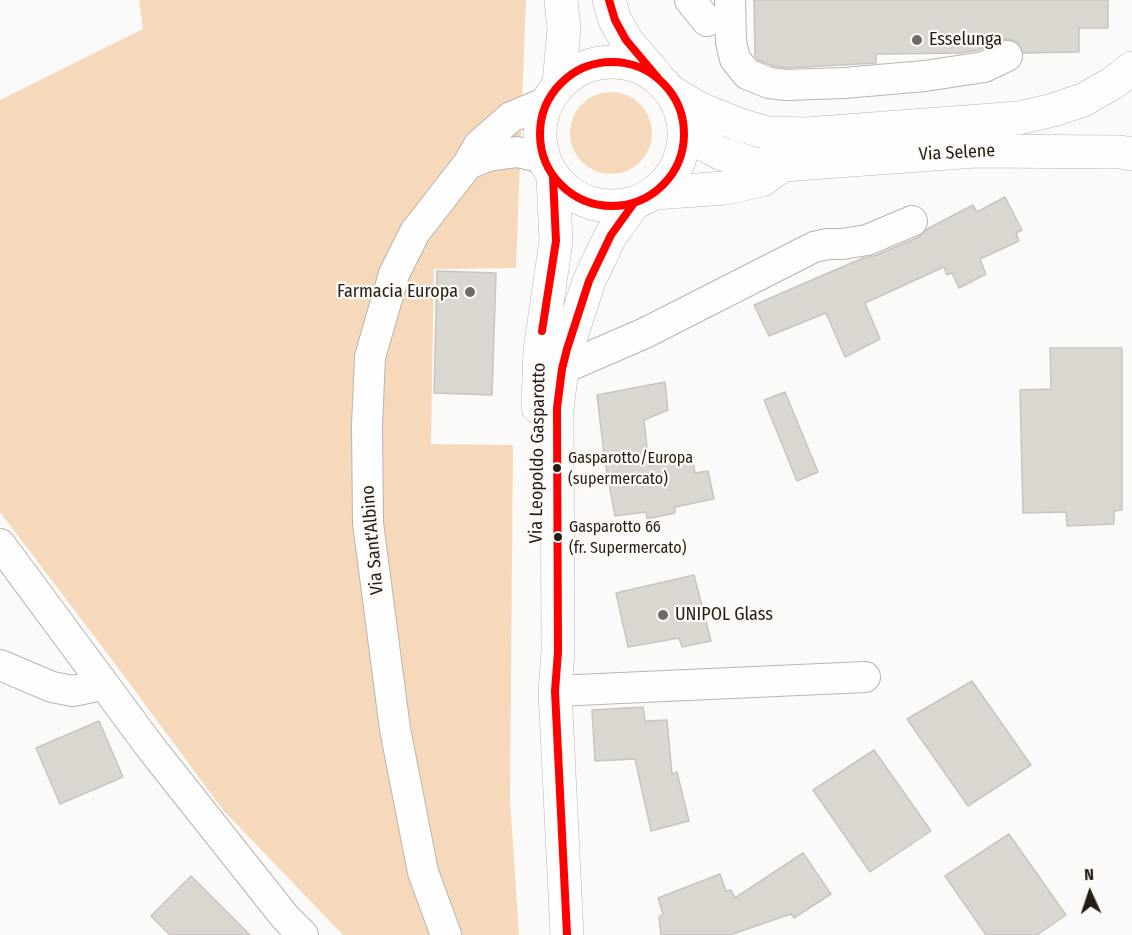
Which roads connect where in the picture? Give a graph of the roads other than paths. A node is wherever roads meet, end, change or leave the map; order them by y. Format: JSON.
{"nodes":[{"id":1,"x":561,"y":0,"type":"edge"},
{"id":2,"x":609,"y":0,"type":"edge"},
{"id":3,"x":730,"y":0,"type":"edge"},
{"id":4,"x":747,"y":0,"type":"edge"},
{"id":5,"x":1007,"y":56,"type":"dead end"},
{"id":6,"x":1132,"y":68,"type":"edge"},
{"id":7,"x":664,"y":84,"type":"junction"},
{"id":8,"x":553,"y":93,"type":"junction"},
{"id":9,"x":684,"y":134,"type":"junction"},
{"id":10,"x":1132,"y":154,"type":"edge"},
{"id":11,"x":468,"y":164,"type":"junction"},
{"id":12,"x":783,"y":165,"type":"junction"},
{"id":13,"x":548,"y":167,"type":"junction"},
{"id":14,"x":644,"y":198,"type":"junction"},
{"id":15,"x":912,"y":221,"type":"dead end"},
{"id":16,"x":575,"y":320,"type":"junction"},
{"id":17,"x":625,"y":342,"type":"junction"},
{"id":18,"x":562,"y":369,"type":"junction"},
{"id":19,"x":0,"y":544,"type":"edge"},
{"id":20,"x":0,"y":664,"type":"edge"},
{"id":21,"x":864,"y":677,"type":"dead end"},
{"id":22,"x":101,"y":680,"type":"junction"},
{"id":23,"x":555,"y":691,"type":"junction"},
{"id":24,"x":303,"y":935,"type":"edge"},
{"id":25,"x":446,"y":935,"type":"edge"},
{"id":26,"x":567,"y":935,"type":"edge"}],
"edges":[{"from":1,"to":8,"type":"main road","name":"Via Leopoldo Gasparotto"},
{"from":2,"to":7,"type":"main road","name":"Via Leopoldo Gasparotto"},
{"from":3,"to":4,"type":"street"},
{"from":3,"to":5,"type":"street"},
{"from":6,"to":7,"type":"main road"},
{"from":7,"to":8,"type":"main road"},
{"from":7,"to":9,"type":"main road","name":"Via Leopoldo Gasparotto"},
{"from":8,"to":11,"type":"street","name":"Via Sant'Albino"},
{"from":8,"to":13,"type":"main road","name":"Via Leopoldo Gasparotto"},
{"from":9,"to":12,"type":"main road","name":"Via Selene"},
{"from":9,"to":14,"type":"main road","name":"Via Leopoldo Gasparotto"},
{"from":10,"to":12,"type":"main road","name":"Via Selene"},
{"from":11,"to":13,"type":"street"},
{"from":11,"to":25,"type":"street","name":"Via Sant'Albino"},
{"from":12,"to":14,"type":"main road","name":"Via Selene"},
{"from":13,"to":14,"type":"main road"},
{"from":13,"to":23,"type":"main road","name":"Via Leopoldo Gasparotto"},
{"from":14,"to":16,"type":"main road","name":"Via Leopoldo Gasparotto"},
{"from":15,"to":17,"type":"street"},
{"from":16,"to":17,"type":"street"},
{"from":16,"to":18,"type":"main road","name":"Via Leopoldo Gasparotto"},
{"from":17,"to":18,"type":"street"},
{"from":18,"to":23,"type":"main road","name":"Via Leopoldo Gasparotto"},
{"from":19,"to":22,"type":"street"},
{"from":20,"to":22,"type":"street"},
{"from":21,"to":23,"type":"street"},
{"from":22,"to":24,"type":"street"},
{"from":23,"to":26,"type":"main road","name":"Via Leopoldo Gasparotto"}]}
